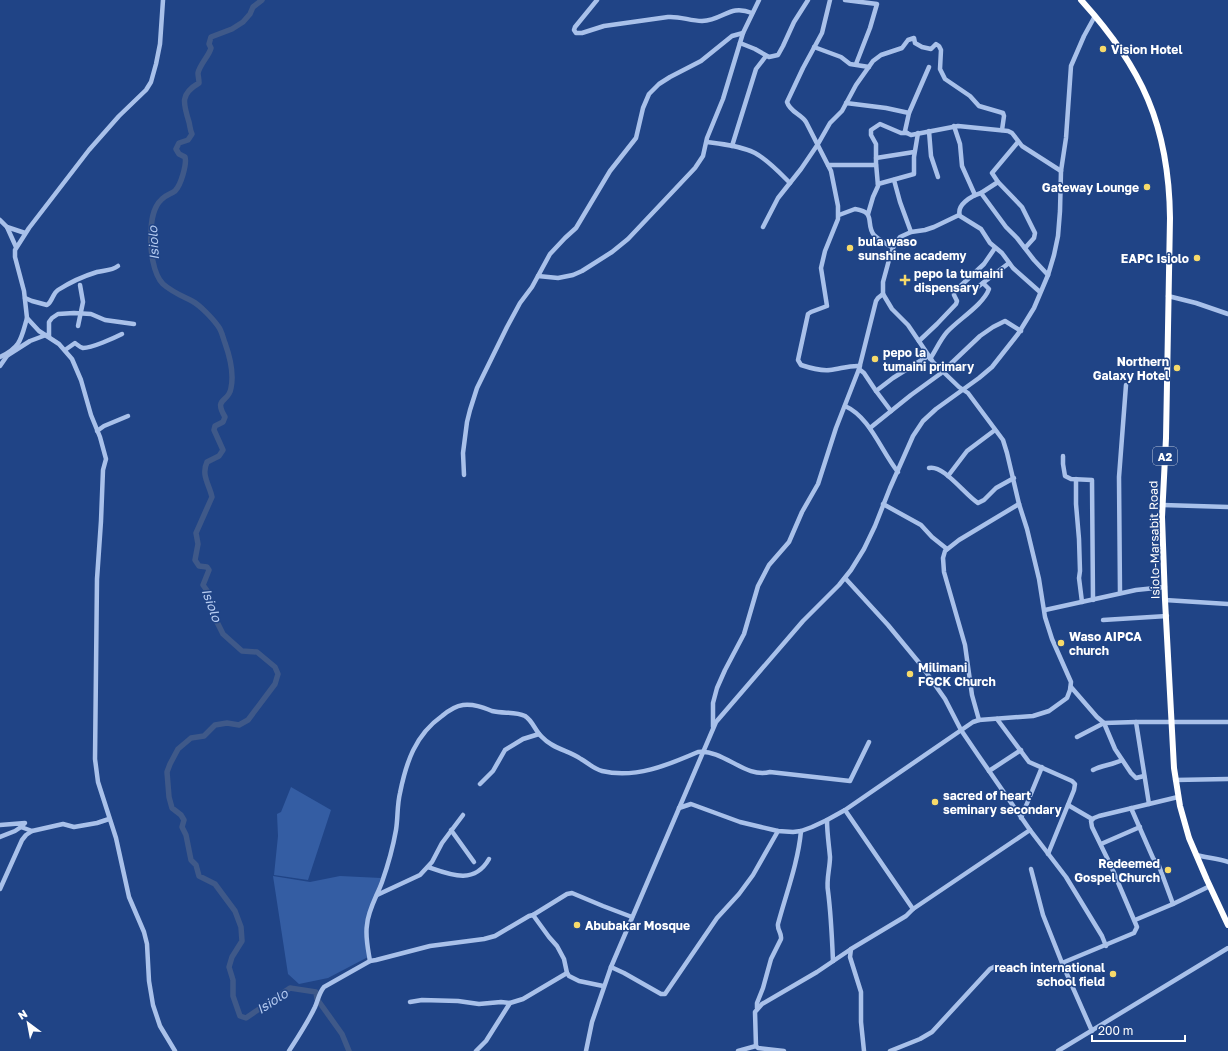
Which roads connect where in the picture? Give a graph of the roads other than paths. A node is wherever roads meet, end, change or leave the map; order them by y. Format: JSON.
{"nodes":[{"id":1,"x":164,"y":0,"type":"edge"},
{"id":2,"x":597,"y":0,"type":"edge"},
{"id":3,"x":759,"y":0,"type":"edge"},
{"id":4,"x":808,"y":0,"type":"edge"},
{"id":5,"x":830,"y":0,"type":"edge"},
{"id":6,"x":845,"y":0,"type":"edge"},
{"id":7,"x":1081,"y":0,"type":"edge"},
{"id":8,"x":752,"y":13,"type":"junction"},
{"id":9,"x":1095,"y":16,"type":"junction"},
{"id":10,"x":742,"y":33,"type":"junction"},
{"id":11,"x":740,"y":43,"type":"junction"},
{"id":12,"x":814,"y":47,"type":"junction"},
{"id":13,"x":766,"y":56,"type":"junction"},
{"id":14,"x":856,"y":64,"type":"junction"},
{"id":15,"x":929,"y":67,"type":"dead end"},
{"id":16,"x":869,"y":68,"type":"junction"},
{"id":17,"x":846,"y":103,"type":"junction"},
{"id":18,"x":909,"y":113,"type":"junction"},
{"id":19,"x":954,"y":126,"type":"junction"},
{"id":20,"x":1002,"y":130,"type":"junction"},
{"id":21,"x":929,"y":131,"type":"junction"},
{"id":22,"x":907,"y":133,"type":"junction"},
{"id":23,"x":918,"y":133,"type":"junction"},
{"id":24,"x":707,"y":142,"type":"junction"},
{"id":25,"x":1018,"y":142,"type":"junction"},
{"id":26,"x":818,"y":144,"type":"junction"},
{"id":27,"x":732,"y":146,"type":"junction"},
{"id":28,"x":914,"y":152,"type":"junction"},
{"id":29,"x":876,"y":158,"type":"junction"},
{"id":30,"x":828,"y":165,"type":"junction"},
{"id":31,"x":876,"y":165,"type":"junction"},
{"id":32,"x":1061,"y":171,"type":"junction"},
{"id":33,"x":938,"y":177,"type":"dead end"},
{"id":34,"x":894,"y":180,"type":"junction"},
{"id":35,"x":998,"y":182,"type":"junction"},
{"id":36,"x":790,"y":183,"type":"junction"},
{"id":37,"x":878,"y":184,"type":"junction"},
{"id":38,"x":981,"y":193,"type":"junction"},
{"id":39,"x":975,"y":195,"type":"junction"},
{"id":40,"x":868,"y":214,"type":"junction"},
{"id":41,"x":838,"y":215,"type":"junction"},
{"id":42,"x":959,"y":215,"type":"junction"},
{"id":43,"x":0,"y":220,"type":"edge"},
{"id":44,"x":6,"y":227,"type":"junction"},
{"id":45,"x":763,"y":227,"type":"dead end"},
{"id":46,"x":911,"y":232,"type":"junction"},
{"id":47,"x":25,"y":233,"type":"junction"},
{"id":48,"x":16,"y":247,"type":"junction"},
{"id":49,"x":893,"y":248,"type":"junction"},
{"id":50,"x":995,"y":248,"type":"junction"},
{"id":51,"x":1025,"y":248,"type":"junction"},
{"id":52,"x":1008,"y":263,"type":"junction"},
{"id":53,"x":118,"y":266,"type":"dead end"},
{"id":54,"x":1048,"y":275,"type":"junction"},
{"id":55,"x":538,"y":276,"type":"junction"},
{"id":56,"x":983,"y":283,"type":"junction"},
{"id":57,"x":80,"y":285,"type":"dead end"},
{"id":58,"x":975,"y":289,"type":"dead end"},
{"id":59,"x":1040,"y":292,"type":"junction"},
{"id":60,"x":883,"y":294,"type":"junction"},
{"id":61,"x":1168,"y":296,"type":"junction"},
{"id":62,"x":25,"y":298,"type":"junction"},
{"id":63,"x":81,"y":313,"type":"junction"},
{"id":64,"x":1228,"y":314,"type":"edge"},
{"id":65,"x":27,"y":318,"type":"junction"},
{"id":66,"x":134,"y":324,"type":"dead end"},
{"id":67,"x":78,"y":326,"type":"dead end"},
{"id":68,"x":1021,"y":331,"type":"junction"},
{"id":69,"x":122,"y":334,"type":"dead end"},
{"id":70,"x":47,"y":336,"type":"junction"},
{"id":71,"x":919,"y":341,"type":"junction"},
{"id":72,"x":65,"y":350,"type":"junction"},
{"id":73,"x":8,"y":354,"type":"junction"},
{"id":74,"x":0,"y":357,"type":"edge"},
{"id":75,"x":930,"y":357,"type":"junction"},
{"id":76,"x":0,"y":366,"type":"edge"},
{"id":77,"x":859,"y":368,"type":"junction"},
{"id":78,"x":943,"y":372,"type":"junction"},
{"id":79,"x":1126,"y":385,"type":"dead end"},
{"id":80,"x":964,"y":389,"type":"junction"},
{"id":81,"x":876,"y":391,"type":"junction"},
{"id":82,"x":845,"y":406,"type":"junction"},
{"id":83,"x":891,"y":411,"type":"junction"},
{"id":84,"x":128,"y":416,"type":"dead end"},
{"id":85,"x":870,"y":428,"type":"junction"},
{"id":86,"x":995,"y":430,"type":"junction"},
{"id":87,"x":97,"y":431,"type":"junction"},
{"id":88,"x":1064,"y":456,"type":"dead end"},
{"id":89,"x":928,"y":468,"type":"dead end"},
{"id":90,"x":898,"y":472,"type":"junction"},
{"id":91,"x":464,"y":475,"type":"dead end"},
{"id":92,"x":948,"y":476,"type":"junction"},
{"id":93,"x":1014,"y":478,"type":"junction"},
{"id":94,"x":1076,"y":480,"type":"junction"},
{"id":95,"x":883,"y":504,"type":"junction"},
{"id":96,"x":1019,"y":504,"type":"junction"},
{"id":97,"x":1163,"y":505,"type":"junction"},
{"id":98,"x":1228,"y":507,"type":"edge"},
{"id":99,"x":947,"y":549,"type":"junction"},
{"id":100,"x":845,"y":578,"type":"junction"},
{"id":101,"x":1164,"y":587,"type":"junction"},
{"id":102,"x":1120,"y":593,"type":"junction"},
{"id":103,"x":1093,"y":600,"type":"junction"},
{"id":104,"x":1165,"y":600,"type":"junction"},
{"id":105,"x":1082,"y":602,"type":"junction"},
{"id":106,"x":1228,"y":604,"type":"edge"},
{"id":107,"x":1045,"y":610,"type":"junction"},
{"id":108,"x":1167,"y":616,"type":"junction"},
{"id":109,"x":1103,"y":620,"type":"dead end"},
{"id":110,"x":1071,"y":687,"type":"junction"},
{"id":111,"x":997,"y":719,"type":"junction"},
{"id":112,"x":979,"y":720,"type":"junction"},
{"id":113,"x":1171,"y":721,"type":"junction"},
{"id":114,"x":1136,"y":722,"type":"junction"},
{"id":115,"x":1228,"y":722,"type":"edge"},
{"id":116,"x":1104,"y":723,"type":"junction"},
{"id":117,"x":713,"y":727,"type":"junction"},
{"id":118,"x":961,"y":730,"type":"junction"},
{"id":119,"x":539,"y":734,"type":"junction"},
{"id":120,"x":1077,"y":736,"type":"dead end"},
{"id":121,"x":869,"y":742,"type":"dead end"},
{"id":122,"x":1021,"y":750,"type":"junction"},
{"id":123,"x":704,"y":752,"type":"junction"},
{"id":124,"x":1122,"y":760,"type":"junction"},
{"id":125,"x":1042,"y":768,"type":"junction"},
{"id":126,"x":989,"y":770,"type":"junction"},
{"id":127,"x":1093,"y":770,"type":"dead end"},
{"id":128,"x":1144,"y":776,"type":"junction"},
{"id":129,"x":1228,"y":779,"type":"edge"},
{"id":130,"x":1175,"y":780,"type":"junction"},
{"id":131,"x":480,"y":784,"type":"dead end"},
{"id":132,"x":1178,"y":797,"type":"junction"},
{"id":133,"x":1149,"y":804,"type":"junction"},
{"id":134,"x":1068,"y":805,"type":"junction"},
{"id":135,"x":679,"y":808,"type":"junction"},
{"id":136,"x":1131,"y":808,"type":"junction"},
{"id":137,"x":845,"y":810,"type":"junction"},
{"id":138,"x":463,"y":815,"type":"dead end"},
{"id":139,"x":1021,"y":818,"type":"junction"},
{"id":140,"x":109,"y":819,"type":"junction"},
{"id":141,"x":1092,"y":819,"type":"junction"},
{"id":142,"x":827,"y":820,"type":"junction"},
{"id":143,"x":0,"y":825,"type":"edge"},
{"id":144,"x":21,"y":827,"type":"junction"},
{"id":145,"x":1140,"y":827,"type":"junction"},
{"id":146,"x":451,"y":830,"type":"junction"},
{"id":147,"x":1030,"y":830,"type":"junction"},
{"id":148,"x":32,"y":831,"type":"junction"},
{"id":149,"x":778,"y":831,"type":"junction"},
{"id":150,"x":801,"y":832,"type":"junction"},
{"id":151,"x":0,"y":837,"type":"edge"},
{"id":152,"x":1101,"y":844,"type":"junction"},
{"id":153,"x":1048,"y":854,"type":"junction"},
{"id":154,"x":1196,"y":855,"type":"junction"},
{"id":155,"x":490,"y":859,"type":"dead end"},
{"id":156,"x":474,"y":862,"type":"dead end"},
{"id":157,"x":1228,"y":862,"type":"edge"},
{"id":158,"x":428,"y":867,"type":"junction"},
{"id":159,"x":1031,"y":869,"type":"dead end"},
{"id":160,"x":1210,"y":886,"type":"junction"},
{"id":161,"x":0,"y":889,"type":"edge"},
{"id":162,"x":377,"y":895,"type":"junction"},
{"id":163,"x":1173,"y":904,"type":"junction"},
{"id":164,"x":913,"y":909,"type":"junction"},
{"id":165,"x":533,"y":915,"type":"junction"},
{"id":166,"x":632,"y":917,"type":"junction"},
{"id":167,"x":1135,"y":920,"type":"junction"},
{"id":168,"x":1228,"y":924,"type":"edge"},
{"id":169,"x":1106,"y":946,"type":"junction"},
{"id":170,"x":1228,"y":948,"type":"edge"},
{"id":171,"x":851,"y":949,"type":"junction"},
{"id":172,"x":370,"y":961,"type":"junction"},
{"id":173,"x":833,"y":961,"type":"junction"},
{"id":174,"x":1062,"y":963,"type":"junction"},
{"id":175,"x":996,"y":966,"type":"dead end"},
{"id":176,"x":610,"y":967,"type":"junction"},
{"id":177,"x":567,"y":974,"type":"junction"},
{"id":178,"x":604,"y":986,"type":"junction"},
{"id":179,"x":410,"y":1002,"type":"dead end"},
{"id":180,"x":510,"y":1003,"type":"junction"},
{"id":181,"x":757,"y":1008,"type":"junction"},
{"id":182,"x":1092,"y":1031,"type":"junction"},
{"id":183,"x":756,"y":1046,"type":"junction"},
{"id":184,"x":175,"y":1051,"type":"edge"},
{"id":185,"x":288,"y":1051,"type":"edge"},
{"id":186,"x":476,"y":1051,"type":"edge"},
{"id":187,"x":586,"y":1051,"type":"edge"},
{"id":188,"x":740,"y":1051,"type":"edge"},
{"id":189,"x":784,"y":1051,"type":"edge"},
{"id":190,"x":864,"y":1051,"type":"edge"},
{"id":191,"x":890,"y":1051,"type":"edge"},
{"id":192,"x":1058,"y":1051,"type":"edge"}],
"edges":[{"from":1,"to":47,"type":"street"},
{"from":2,"to":8,"type":"street"},
{"from":3,"to":8,"type":"street"},
{"from":4,"to":13,"type":"street"},
{"from":5,"to":12,"type":"street"},
{"from":6,"to":14,"type":"street"},
{"from":7,"to":9,"type":"highway","name":"Isiolo-Marsabit Road","number":"A2"},
{"from":8,"to":10,"type":"street"},
{"from":9,"to":32,"type":"street"},
{"from":9,"to":61,"type":"highway","name":"Isiolo-Marsabit Road","number":"A2"},
{"from":10,"to":11,"type":"street"},
{"from":10,"to":55,"type":"street"},
{"from":11,"to":13,"type":"street"},
{"from":11,"to":24,"type":"street"},
{"from":12,"to":14,"type":"street"},
{"from":12,"to":26,"type":"street"},
{"from":13,"to":27,"type":"street"},
{"from":14,"to":16,"type":"street"},
{"from":15,"to":18,"type":"street"},
{"from":16,"to":17,"type":"street"},
{"from":16,"to":20,"type":"street"},
{"from":17,"to":18,"type":"street"},
{"from":17,"to":26,"type":"street"},
{"from":18,"to":22,"type":"street"},
{"from":19,"to":20,"type":"street"},
{"from":19,"to":21,"type":"street"},
{"from":19,"to":39,"type":"street"},
{"from":20,"to":25,"type":"street"},
{"from":21,"to":23,"type":"street"},
{"from":21,"to":33,"type":"street"},
{"from":22,"to":23,"type":"street"},
{"from":22,"to":29,"type":"street"},
{"from":23,"to":28,"type":"street"},
{"from":24,"to":27,"type":"street"},
{"from":24,"to":55,"type":"street"},
{"from":25,"to":32,"type":"street"},
{"from":25,"to":35,"type":"street"},
{"from":26,"to":30,"type":"street"},
{"from":26,"to":36,"type":"street"},
{"from":27,"to":36,"type":"street"},
{"from":28,"to":29,"type":"street"},
{"from":28,"to":34,"type":"street"},
{"from":29,"to":31,"type":"street"},
{"from":30,"to":31,"type":"street"},
{"from":30,"to":41,"type":"street"},
{"from":31,"to":37,"type":"street"},
{"from":32,"to":54,"type":"street"},
{"from":34,"to":37,"type":"street"},
{"from":34,"to":46,"type":"street"},
{"from":35,"to":38,"type":"street"},
{"from":35,"to":51,"type":"street"},
{"from":36,"to":45,"type":"street"},
{"from":37,"to":40,"type":"street"},
{"from":38,"to":39,"type":"street"},
{"from":38,"to":51,"type":"street"},
{"from":39,"to":42,"type":"street"},
{"from":40,"to":41,"type":"street"},
{"from":40,"to":49,"type":"street"},
{"from":41,"to":77,"type":"street"},
{"from":42,"to":46,"type":"street"},
{"from":42,"to":50,"type":"street"},
{"from":43,"to":44,"type":"street"},
{"from":44,"to":47,"type":"street"},
{"from":44,"to":48,"type":"street"},
{"from":46,"to":49,"type":"street"},
{"from":47,"to":48,"type":"street"},
{"from":48,"to":62,"type":"street"},
{"from":49,"to":60,"type":"street"},
{"from":50,"to":52,"type":"street"},
{"from":50,"to":71,"type":"street"},
{"from":51,"to":54,"type":"street"},
{"from":52,"to":56,"type":"street"},
{"from":52,"to":59,"type":"street"},
{"from":53,"to":62,"type":"street"},
{"from":54,"to":59,"type":"street"},
{"from":55,"to":91,"type":"street"},
{"from":56,"to":58,"type":"street"},
{"from":56,"to":75,"type":"street"},
{"from":57,"to":63,"type":"street"},
{"from":59,"to":68,"type":"street"},
{"from":60,"to":71,"type":"street"},
{"from":60,"to":77,"type":"street"},
{"from":61,"to":64,"type":"street"},
{"from":61,"to":97,"type":"highway","name":"Isiolo-Marsabit Road","number":"A2"},
{"from":62,"to":65,"type":"street"},
{"from":63,"to":66,"type":"street"},
{"from":63,"to":67,"type":"street"},
{"from":63,"to":70,"type":"street"},
{"from":65,"to":70,"type":"street"},
{"from":65,"to":73,"type":"street"},
{"from":68,"to":78,"type":"street"},
{"from":68,"to":80,"type":"street"},
{"from":69,"to":72,"type":"street"},
{"from":70,"to":72,"type":"street"},
{"from":70,"to":73,"type":"street"},
{"from":71,"to":75,"type":"street"},
{"from":72,"to":87,"type":"street"},
{"from":73,"to":74,"type":"street"},
{"from":73,"to":76,"type":"street"},
{"from":75,"to":78,"type":"street"},
{"from":75,"to":81,"type":"street"},
{"from":77,"to":81,"type":"street"},
{"from":77,"to":82,"type":"street"},
{"from":78,"to":80,"type":"street"},
{"from":78,"to":83,"type":"street"},
{"from":79,"to":102,"type":"street"},
{"from":80,"to":86,"type":"street"},
{"from":80,"to":90,"type":"street"},
{"from":81,"to":83,"type":"street"},
{"from":82,"to":85,"type":"street"},
{"from":82,"to":117,"type":"street"},
{"from":83,"to":85,"type":"street"},
{"from":84,"to":87,"type":"street"},
{"from":85,"to":90,"type":"street"},
{"from":86,"to":92,"type":"street"},
{"from":86,"to":93,"type":"street"},
{"from":87,"to":140,"type":"street"},
{"from":88,"to":94,"type":"street"},
{"from":89,"to":92,"type":"street"},
{"from":90,"to":95,"type":"street"},
{"from":92,"to":93,"type":"street"},
{"from":93,"to":96,"type":"street"},
{"from":94,"to":103,"type":"street"},
{"from":94,"to":105,"type":"street"},
{"from":95,"to":99,"type":"street"},
{"from":95,"to":100,"type":"street"},
{"from":96,"to":99,"type":"street"},
{"from":96,"to":107,"type":"street"},
{"from":97,"to":98,"type":"street"},
{"from":97,"to":101,"type":"highway","name":"Isiolo-Marsabit Road","number":"A2"},
{"from":99,"to":112,"type":"street"},
{"from":100,"to":117,"type":"street"},
{"from":100,"to":118,"type":"street"},
{"from":101,"to":102,"type":"street"},
{"from":101,"to":104,"type":"highway","name":"Isiolo-Marsabit Road","number":"A2"},
{"from":102,"to":103,"type":"street"},
{"from":103,"to":105,"type":"street"},
{"from":104,"to":106,"type":"street"},
{"from":104,"to":108,"type":"highway","name":"Isiolo-Marsabit Road","number":"A2"},
{"from":105,"to":107,"type":"street"},
{"from":107,"to":110,"type":"street"},
{"from":108,"to":109,"type":"street"},
{"from":108,"to":113,"type":"highway","name":"Isiolo-Marsabit Road","number":"A2"},
{"from":110,"to":111,"type":"street"},
{"from":110,"to":116,"type":"street"},
{"from":111,"to":112,"type":"street"},
{"from":111,"to":122,"type":"street"},
{"from":112,"to":118,"type":"street"},
{"from":113,"to":114,"type":"street"},
{"from":113,"to":115,"type":"street"},
{"from":113,"to":130,"type":"highway","name":"Isiolo-Marsabit Road","number":"A2"},
{"from":114,"to":116,"type":"street"},
{"from":114,"to":128,"type":"street"},
{"from":116,"to":120,"type":"street"},
{"from":116,"to":124,"type":"street"},
{"from":117,"to":123,"type":"street"},
{"from":118,"to":126,"type":"street"},
{"from":118,"to":137,"type":"street"},
{"from":119,"to":123,"type":"street"},
{"from":119,"to":131,"type":"street"},
{"from":119,"to":162,"type":"street"},
{"from":121,"to":123,"type":"street"},
{"from":122,"to":125,"type":"street"},
{"from":122,"to":126,"type":"street"},
{"from":123,"to":135,"type":"street"},
{"from":124,"to":127,"type":"street"},
{"from":124,"to":128,"type":"street"},
{"from":125,"to":134,"type":"street"},
{"from":125,"to":139,"type":"street"},
{"from":126,"to":139,"type":"street"},
{"from":128,"to":133,"type":"street"},
{"from":129,"to":130,"type":"street"},
{"from":130,"to":132,"type":"highway","name":"Isiolo-Marsabit Road","number":"A2"},
{"from":132,"to":133,"type":"street"},
{"from":132,"to":154,"type":"highway","name":"Isiolo-Marsabit Road","number":"A2"},
{"from":133,"to":136,"type":"street"},
{"from":134,"to":141,"type":"street"},
{"from":134,"to":153,"type":"street"},
{"from":135,"to":149,"type":"street"},
{"from":135,"to":166,"type":"street"},
{"from":136,"to":141,"type":"street"},
{"from":136,"to":145,"type":"street"},
{"from":137,"to":142,"type":"street"},
{"from":137,"to":164,"type":"street"},
{"from":138,"to":146,"type":"street"},
{"from":139,"to":147,"type":"street"},
{"from":140,"to":148,"type":"street"},
{"from":140,"to":184,"type":"street"},
{"from":141,"to":152,"type":"street"},
{"from":142,"to":150,"type":"street"},
{"from":142,"to":173,"type":"street"},
{"from":143,"to":144,"type":"street"},
{"from":144,"to":148,"type":"street"},
{"from":144,"to":151,"type":"street"},
{"from":145,"to":152,"type":"street"},
{"from":145,"to":163,"type":"street"},
{"from":146,"to":156,"type":"street"},
{"from":146,"to":158,"type":"street"},
{"from":147,"to":153,"type":"street"},
{"from":147,"to":164,"type":"street"},
{"from":148,"to":161,"type":"street"},
{"from":149,"to":150,"type":"street"},
{"from":149,"to":176,"type":"street"},
{"from":150,"to":181,"type":"street"},
{"from":152,"to":167,"type":"street"},
{"from":153,"to":169,"type":"street"},
{"from":154,"to":157,"type":"street"},
{"from":154,"to":160,"type":"highway","name":"Isiolo-Marsabit Road","number":"A2"},
{"from":155,"to":158,"type":"street"},
{"from":158,"to":162,"type":"street"},
{"from":159,"to":174,"type":"street"},
{"from":160,"to":163,"type":"street"},
{"from":160,"to":168,"type":"highway","name":"Isiolo-Marsabit Road","number":"A2"},
{"from":162,"to":172,"type":"street"},
{"from":163,"to":167,"type":"street"},
{"from":164,"to":171,"type":"street"},
{"from":165,"to":166,"type":"street"},
{"from":165,"to":172,"type":"street"},
{"from":165,"to":177,"type":"street"},
{"from":166,"to":176,"type":"street"},
{"from":167,"to":169,"type":"street"},
{"from":169,"to":174,"type":"street"},
{"from":170,"to":182,"type":"street"},
{"from":171,"to":173,"type":"street"},
{"from":171,"to":190,"type":"street"},
{"from":172,"to":185,"type":"street"},
{"from":173,"to":181,"type":"street"},
{"from":174,"to":182,"type":"street"},
{"from":175,"to":191,"type":"street"},
{"from":176,"to":178,"type":"street"},
{"from":177,"to":178,"type":"street"},
{"from":177,"to":180,"type":"street"},
{"from":178,"to":187,"type":"street"},
{"from":179,"to":180,"type":"street"},
{"from":180,"to":186,"type":"street"},
{"from":181,"to":183,"type":"street"},
{"from":182,"to":192,"type":"street"},
{"from":183,"to":188,"type":"street"},
{"from":183,"to":189,"type":"street"}]}
